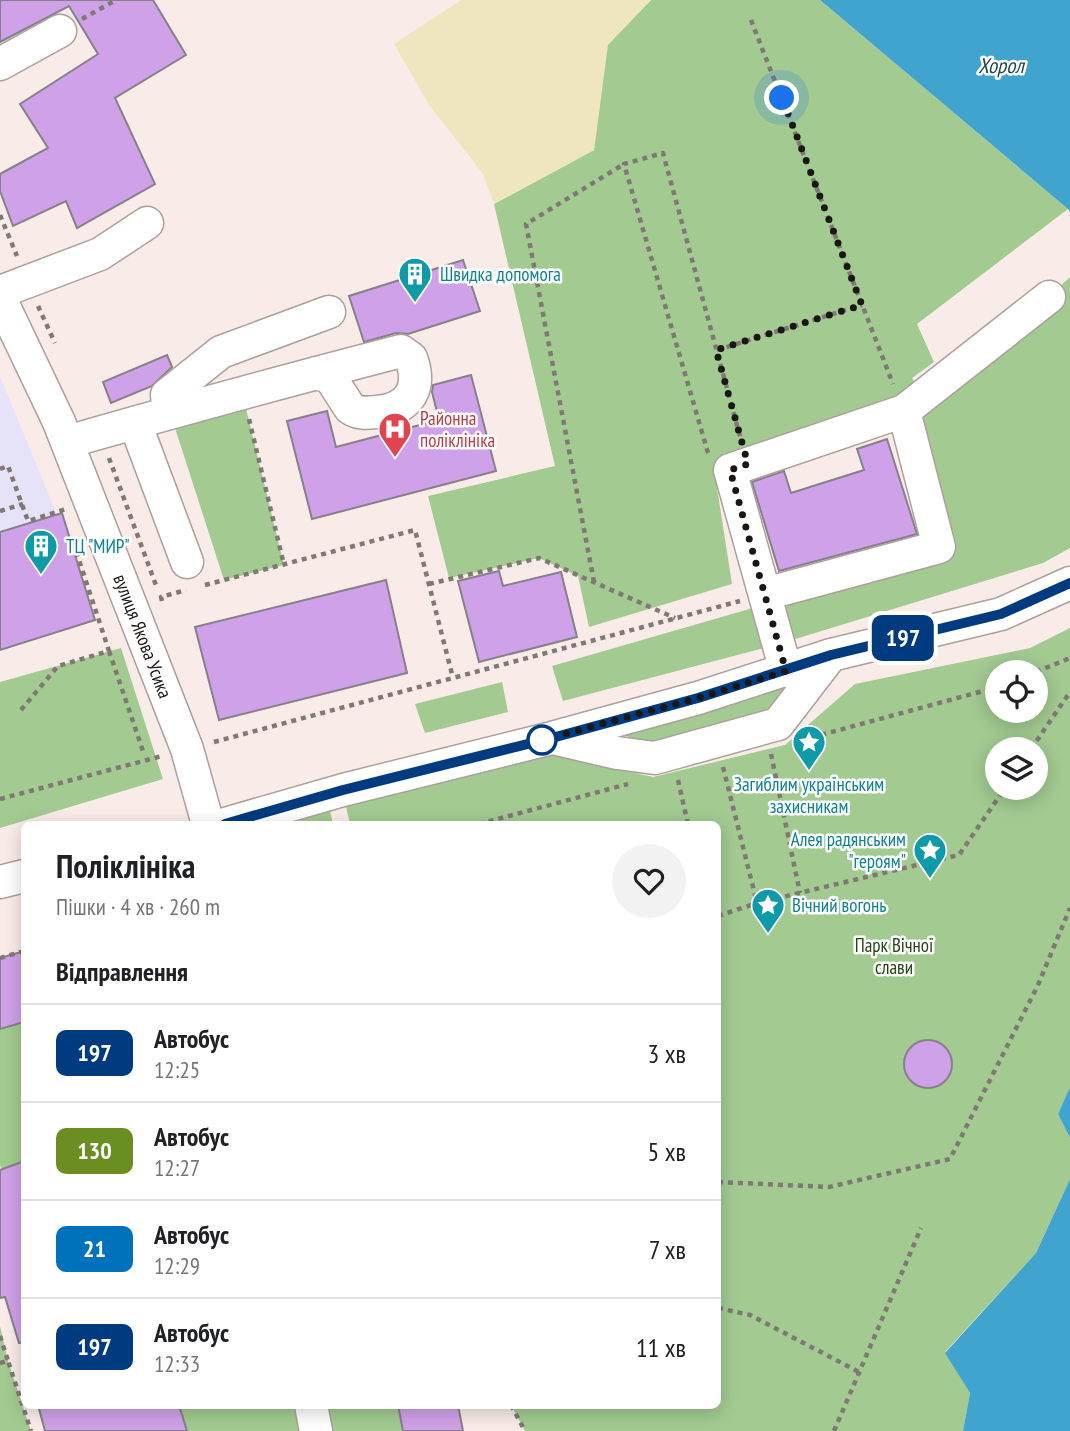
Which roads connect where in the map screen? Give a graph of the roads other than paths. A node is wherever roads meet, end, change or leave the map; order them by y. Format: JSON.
{"nodes":[{"id":1,"x":60,"y":31,"type":"road end"},
{"id":2,"x":0,"y":64,"type":"edge"},
{"id":3,"x":147,"y":223,"type":"dead end"},
{"id":4,"x":0,"y":292,"type":"edge"},
{"id":5,"x":0,"y":298,"type":"edge"},
{"id":6,"x":1049,"y":298,"type":"dead end"},
{"id":7,"x":329,"y":312,"type":"dead end"},
{"id":8,"x":8,"y":337,"type":"edge"},
{"id":9,"x":316,"y":373,"type":"dead end"},
{"id":10,"x":904,"y":411,"type":"junction"},
{"id":11,"x":169,"y":412,"type":"junction"},
{"id":12,"x":135,"y":423,"type":"junction"},
{"id":13,"x":66,"y":442,"type":"junction"},
{"id":14,"x":187,"y":562,"type":"dead end"},
{"id":15,"x":1070,"y":583,"type":"edge"},
{"id":16,"x":765,"y":594,"type":"junction"},
{"id":17,"x":831,"y":655,"type":"junction"},
{"id":18,"x":786,"y":671,"type":"junction"},
{"id":19,"x":552,"y":738,"type":"junction"},
{"id":20,"x":207,"y":821,"type":"edge"},
{"id":21,"x":235,"y":821,"type":"edge"},
{"id":22,"x":21,"y":877,"type":"edge"},
{"id":23,"x":0,"y":882,"type":"edge"},
{"id":24,"x":312,"y":1409,"type":"edge"},
{"id":25,"x":316,"y":1431,"type":"edge"}],
"edges":[{"from":1,"to":2,"type":"street"},
{"from":3,"to":4,"type":"street"},
{"from":5,"to":8,"type":"street","name":"вулиця Якова Усика"},
{"from":6,"to":10,"type":"street"},
{"from":7,"to":11,"type":"street"},
{"from":8,"to":13,"type":"street","name":"вулиця Якова Усика"},
{"from":9,"to":11,"type":"street"},
{"from":10,"to":16,"type":"street"},
{"from":10,"to":16,"type":"street"},
{"from":11,"to":12,"type":"street"},
{"from":12,"to":13,"type":"street"},
{"from":12,"to":14,"type":"street"},
{"from":13,"to":20,"type":"street","name":"вулиця Якова Усика"},
{"from":15,"to":17,"type":"street"},
{"from":16,"to":18,"type":"street"},
{"from":17,"to":18,"type":"street"},
{"from":17,"to":19,"type":"street"},
{"from":18,"to":19,"type":"street"},
{"from":19,"to":21,"type":"street"},
{"from":22,"to":23,"type":"street"},
{"from":24,"to":25,"type":"street"}]}
